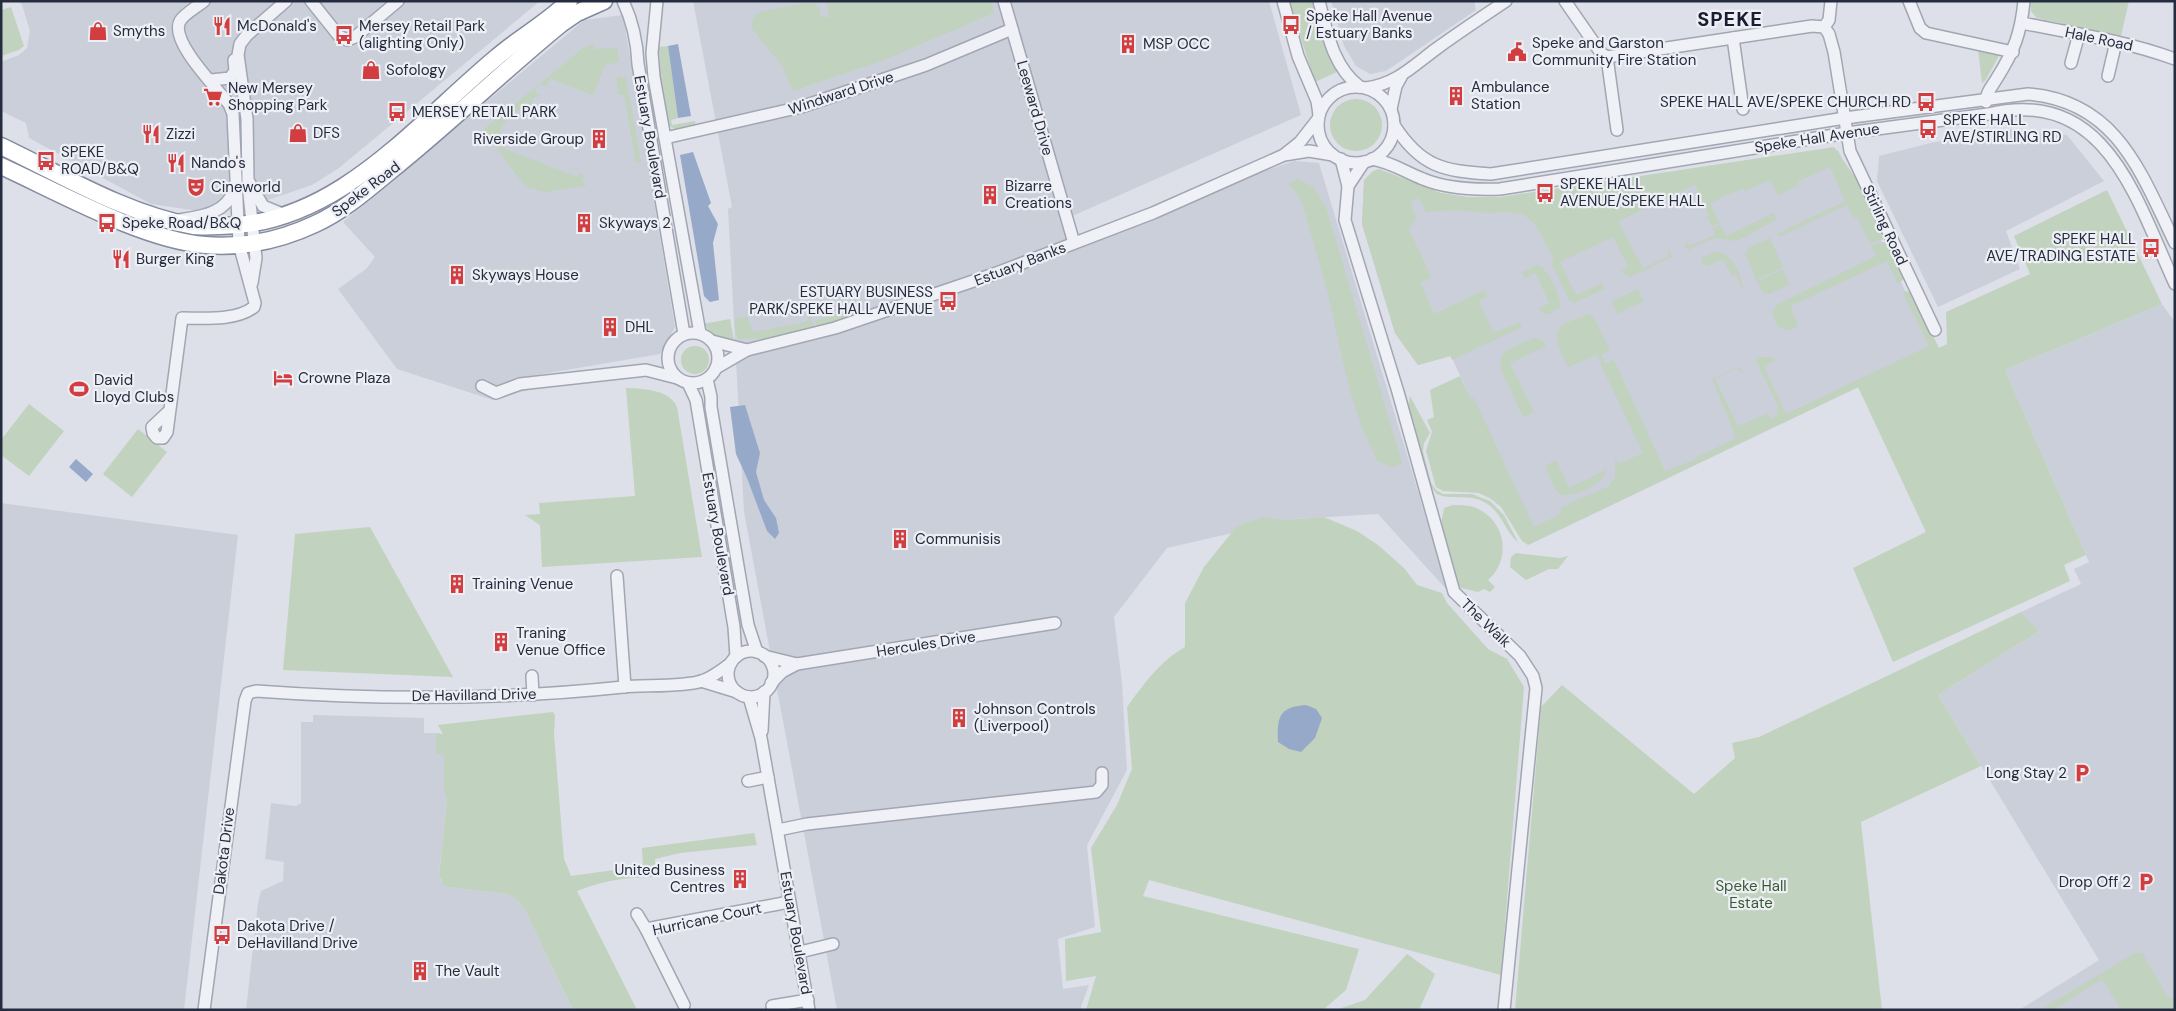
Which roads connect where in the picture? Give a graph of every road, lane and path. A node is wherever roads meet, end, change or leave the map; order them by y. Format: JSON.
{"nodes":[{"id":1,"x":204,"y":1,"type":"edge"},
{"id":2,"x":286,"y":1,"type":"edge"},
{"id":3,"x":311,"y":1,"type":"edge"},
{"id":4,"x":398,"y":1,"type":"edge"},
{"id":5,"x":569,"y":1,"type":"edge"},
{"id":6,"x":604,"y":1,"type":"edge"},
{"id":7,"x":623,"y":1,"type":"edge"},
{"id":8,"x":657,"y":1,"type":"edge"},
{"id":9,"x":1004,"y":1,"type":"edge"},
{"id":10,"x":1283,"y":1,"type":"edge"},
{"id":11,"x":1319,"y":1,"type":"edge"},
{"id":12,"x":1506,"y":1,"type":"edge"},
{"id":13,"x":1565,"y":1,"type":"edge"},
{"id":14,"x":1831,"y":1,"type":"edge"},
{"id":15,"x":1910,"y":1,"type":"edge"},
{"id":16,"x":2024,"y":1,"type":"edge"},
{"id":17,"x":2022,"y":24,"type":"junction"},
{"id":18,"x":1824,"y":27,"type":"junction"},
{"id":19,"x":1012,"y":29,"type":"junction"},
{"id":20,"x":2078,"y":34,"type":"junction"},
{"id":21,"x":1733,"y":38,"type":"junction"},
{"id":22,"x":2116,"y":42,"type":"junction"},
{"id":23,"x":2013,"y":52,"type":"junction"},
{"id":24,"x":238,"y":55,"type":"junction"},
{"id":25,"x":1607,"y":57,"type":"junction"},
{"id":26,"x":2175,"y":59,"type":"edge"},
{"id":27,"x":2071,"y":64,"type":"dead end"},
{"id":28,"x":1402,"y":76,"type":"junction"},
{"id":29,"x":2108,"y":76,"type":"dead end"},
{"id":30,"x":212,"y":80,"type":"junction"},
{"id":31,"x":1363,"y":88,"type":"junction"},
{"id":32,"x":1986,"y":98,"type":"junction"},
{"id":33,"x":1391,"y":109,"type":"junction"},
{"id":34,"x":1743,"y":109,"type":"dead end"},
{"id":35,"x":1988,"y":114,"type":"junction"},
{"id":36,"x":1319,"y":117,"type":"junction"},
{"id":37,"x":1845,"y":118,"type":"junction"},
{"id":38,"x":1394,"y":126,"type":"junction"},
{"id":39,"x":2110,"y":129,"type":"junction"},
{"id":40,"x":1617,"y":130,"type":"dead end"},
{"id":41,"x":1847,"y":133,"type":"junction"},
{"id":42,"x":664,"y":138,"type":"junction"},
{"id":43,"x":1,"y":146,"type":"edge"},
{"id":44,"x":1284,"y":156,"type":"junction"},
{"id":45,"x":1337,"y":157,"type":"junction"},
{"id":46,"x":1368,"y":160,"type":"junction"},
{"id":47,"x":1,"y":166,"type":"edge"},
{"id":48,"x":248,"y":180,"type":"junction"},
{"id":49,"x":237,"y":185,"type":"junction"},
{"id":50,"x":1348,"y":186,"type":"junction"},
{"id":51,"x":2133,"y":194,"type":"junction"},
{"id":52,"x":286,"y":216,"type":"junction"},
{"id":53,"x":173,"y":220,"type":"junction"},
{"id":54,"x":245,"y":225,"type":"junction"},
{"id":55,"x":1074,"y":243,"type":"junction"},
{"id":56,"x":2175,"y":243,"type":"edge"},
{"id":57,"x":255,"y":246,"type":"junction"},
{"id":58,"x":2175,"y":284,"type":"edge"},
{"id":59,"x":252,"y":287,"type":"junction"},
{"id":60,"x":1935,"y":330,"type":"dead end"},
{"id":61,"x":700,"y":333,"type":"junction"},
{"id":62,"x":684,"y":334,"type":"junction"},
{"id":63,"x":712,"y":341,"type":"junction"},
{"id":64,"x":747,"y":350,"type":"junction"},
{"id":65,"x":668,"y":356,"type":"junction"},
{"id":66,"x":716,"y":368,"type":"junction"},
{"id":67,"x":646,"y":370,"type":"junction"},
{"id":68,"x":677,"y":378,"type":"junction"},
{"id":69,"x":706,"y":380,"type":"junction"},
{"id":70,"x":688,"y":383,"type":"junction"},
{"id":71,"x":482,"y":386,"type":"dead end"},
{"id":72,"x":169,"y":411,"type":"dead end"},
{"id":73,"x":617,"y":576,"type":"dead end"},
{"id":74,"x":1055,"y":623,"type":"dead end"},
{"id":75,"x":760,"y":654,"type":"junction"},
{"id":76,"x":733,"y":660,"type":"junction"},
{"id":77,"x":797,"y":664,"type":"junction"},
{"id":78,"x":532,"y":676,"type":"dead end"},
{"id":79,"x":701,"y":681,"type":"junction"},
{"id":80,"x":771,"y":682,"type":"junction"},
{"id":81,"x":625,"y":687,"type":"junction"},
{"id":82,"x":737,"y":692,"type":"junction"},
{"id":83,"x":764,"y":692,"type":"junction"},
{"id":84,"x":248,"y":693,"type":"joint"},
{"id":85,"x":533,"y":695,"type":"junction"},
{"id":86,"x":749,"y":697,"type":"junction"},
{"id":87,"x":762,"y":738,"type":"junction"},
{"id":88,"x":1102,"y":773,"type":"dead end"},
{"id":89,"x":768,"y":778,"type":"junction"},
{"id":90,"x":748,"y":781,"type":"dead end"},
{"id":91,"x":778,"y":830,"type":"junction"},
{"id":92,"x":789,"y":902,"type":"junction"},
{"id":93,"x":638,"y":914,"type":"dead end"},
{"id":94,"x":646,"y":929,"type":"junction"},
{"id":95,"x":833,"y":944,"type":"dead end"},
{"id":96,"x":800,"y":952,"type":"junction"},
{"id":97,"x":684,"y":1005,"type":"dead end"},
{"id":98,"x":808,"y":1005,"type":"edge"},
{"id":99,"x":772,"y":1006,"type":"dead end"},
{"id":100,"x":204,"y":1010,"type":"edge"},
{"id":101,"x":1504,"y":1010,"type":"edge"}],
"edges":[{"from":1,"to":30,"type":"street"},
{"from":2,"to":24,"type":"street"},
{"from":3,"to":4,"type":"street"},
{"from":5,"to":52,"type":"highway","name":"Speke Road"},
{"from":6,"to":57,"type":"highway","name":"Speke Road"},
{"from":7,"to":62,"type":"street","name":"Estuary Boulevard"},
{"from":8,"to":42,"type":"street","name":"Estuary Boulevard"},
{"from":9,"to":19,"type":"street","name":"Leeward Drive"},
{"from":10,"to":36,"type":"street"},
{"from":11,"to":31,"type":"street"},
{"from":12,"to":28,"type":"street"},
{"from":13,"to":25,"type":"street"},
{"from":14,"to":18,"type":"street"},
{"from":15,"to":23,"type":"street"},
{"from":16,"to":17,"type":"street"},
{"from":17,"to":20,"type":"street","name":"Hale Road"},
{"from":17,"to":23,"type":"street"},
{"from":18,"to":21,"type":"street"},
{"from":18,"to":37,"type":"street","name":"Stirling Road"},
{"from":19,"to":42,"type":"street","name":"Windward Drive"},
{"from":19,"to":55,"type":"street","name":"Leeward Drive"},
{"from":20,"to":22,"type":"street","name":"Hale Road"},
{"from":20,"to":27,"type":"street"},
{"from":21,"to":25,"type":"street"},
{"from":21,"to":34,"type":"street"},
{"from":22,"to":26,"type":"street","name":"Hale Road"},
{"from":22,"to":29,"type":"street"},
{"from":23,"to":32,"type":"street"},
{"from":24,"to":30,"type":"street"},
{"from":24,"to":48,"type":"street"},
{"from":25,"to":40,"type":"street"},
{"from":28,"to":31,"type":"street"},
{"from":28,"to":33,"type":"street"},
{"from":30,"to":49,"type":"street"},
{"from":31,"to":33,"type":"street"},
{"from":31,"to":36,"type":"street"},
{"from":32,"to":35,"type":"street"},
{"from":32,"to":37,"type":"street","name":"Speke Hall Avenue"},
{"from":32,"to":39,"type":"street","name":"Speke Hall Avenue"},
{"from":33,"to":38,"type":"street"},
{"from":35,"to":41,"type":"street","name":"Speke Hall Avenue"},
{"from":35,"to":51,"type":"street","name":"Speke Hall Avenue"},
{"from":36,"to":44,"type":"street","name":"Estuary Banks"},
{"from":36,"to":45,"type":"street"},
{"from":37,"to":38,"type":"street","name":"Speke Hall Avenue"},
{"from":37,"to":41,"type":"street","name":"Stirling Road"},
{"from":38,"to":46,"type":"street"},
{"from":39,"to":51,"type":"street"},
{"from":39,"to":56,"type":"street","name":"Speke Hall Avenue"},
{"from":41,"to":46,"type":"street","name":"Speke Hall Avenue"},
{"from":41,"to":60,"type":"street","name":"Stirling Road"},
{"from":42,"to":61,"type":"street","name":"Estuary Boulevard"},
{"from":43,"to":53,"type":"highway","name":"Speke Road"},
{"from":44,"to":45,"type":"street","name":"Estuary Banks"},
{"from":44,"to":55,"type":"street","name":"Estuary Banks"},
{"from":45,"to":46,"type":"street"},
{"from":45,"to":50,"type":"street","name":"The Walk"},
{"from":46,"to":50,"type":"street","name":"The Walk"},
{"from":47,"to":57,"type":"highway","name":"Speke Road"},
{"from":48,"to":52,"type":"street"},
{"from":48,"to":54,"type":"street"},
{"from":49,"to":53,"type":"street"},
{"from":49,"to":54,"type":"street"},
{"from":50,"to":101,"type":"street","name":"The Walk"},
{"from":51,"to":58,"type":"street","name":"Speke Hall Avenue"},
{"from":52,"to":54,"type":"highway","name":"Speke Road"},
{"from":53,"to":54,"type":"highway","name":"Speke Road"},
{"from":54,"to":57,"type":"street"},
{"from":55,"to":64,"type":"street","name":"Estuary Banks"},
{"from":57,"to":59,"type":"street"},
{"from":57,"to":59,"type":"street"},
{"from":59,"to":72,"type":"street"},
{"from":61,"to":62,"type":"street"},
{"from":61,"to":63,"type":"street"},
{"from":62,"to":65,"type":"street"},
{"from":63,"to":64,"type":"street","name":"Estuary Banks"},
{"from":63,"to":66,"type":"street"},
{"from":64,"to":66,"type":"street","name":"Estuary Banks"},
{"from":65,"to":67,"type":"street"},
{"from":65,"to":68,"type":"street"},
{"from":66,"to":69,"type":"street"},
{"from":67,"to":68,"type":"street"},
{"from":67,"to":71,"type":"street"},
{"from":68,"to":70,"type":"street"},
{"from":69,"to":70,"type":"street"},
{"from":69,"to":75,"type":"street","name":"Estuary Boulevard"},
{"from":70,"to":76,"type":"street","name":"Estuary Boulevard"},
{"from":73,"to":81,"type":"street"},
{"from":74,"to":77,"type":"street","name":"Hercules Drive"},
{"from":75,"to":76,"type":"street"},
{"from":75,"to":77,"type":"street","name":"Hercules Drive"},
{"from":75,"to":80,"type":"street"},
{"from":76,"to":79,"type":"street","name":"De Havilland Drive"},
{"from":76,"to":82,"type":"street"},
{"from":77,"to":80,"type":"street","name":"Hercules Drive"},
{"from":78,"to":85,"type":"street"},
{"from":79,"to":81,"type":"street","name":"De Havilland Drive"},
{"from":79,"to":82,"type":"street","name":"De Havilland Drive"},
{"from":80,"to":83,"type":"street"},
{"from":81,"to":85,"type":"street","name":"De Havilland Drive"},
{"from":82,"to":86,"type":"street"},
{"from":83,"to":86,"type":"street"},
{"from":83,"to":87,"type":"street","name":"Estuary Boulevard"},
{"from":84,"to":85,"type":"street","name":"De Havilland Drive"},
{"from":84,"to":100,"type":"street","name":"Dakota Drive"},
{"from":86,"to":87,"type":"street","name":"Estuary Boulevard"},
{"from":87,"to":89,"type":"street","name":"Estuary Boulevard"},
{"from":88,"to":91,"type":"street"},
{"from":89,"to":90,"type":"street"},
{"from":89,"to":91,"type":"street","name":"Estuary Boulevard"},
{"from":91,"to":92,"type":"street","name":"Estuary Boulevard"},
{"from":92,"to":94,"type":"street","name":"Hurricane Court"},
{"from":92,"to":96,"type":"street","name":"Estuary Boulevard"},
{"from":93,"to":94,"type":"street"},
{"from":94,"to":97,"type":"street","name":"Hurricane Court"},
{"from":95,"to":96,"type":"street"},
{"from":96,"to":98,"type":"street","name":"Estuary Boulevard"},
{"from":98,"to":99,"type":"street"}]}
